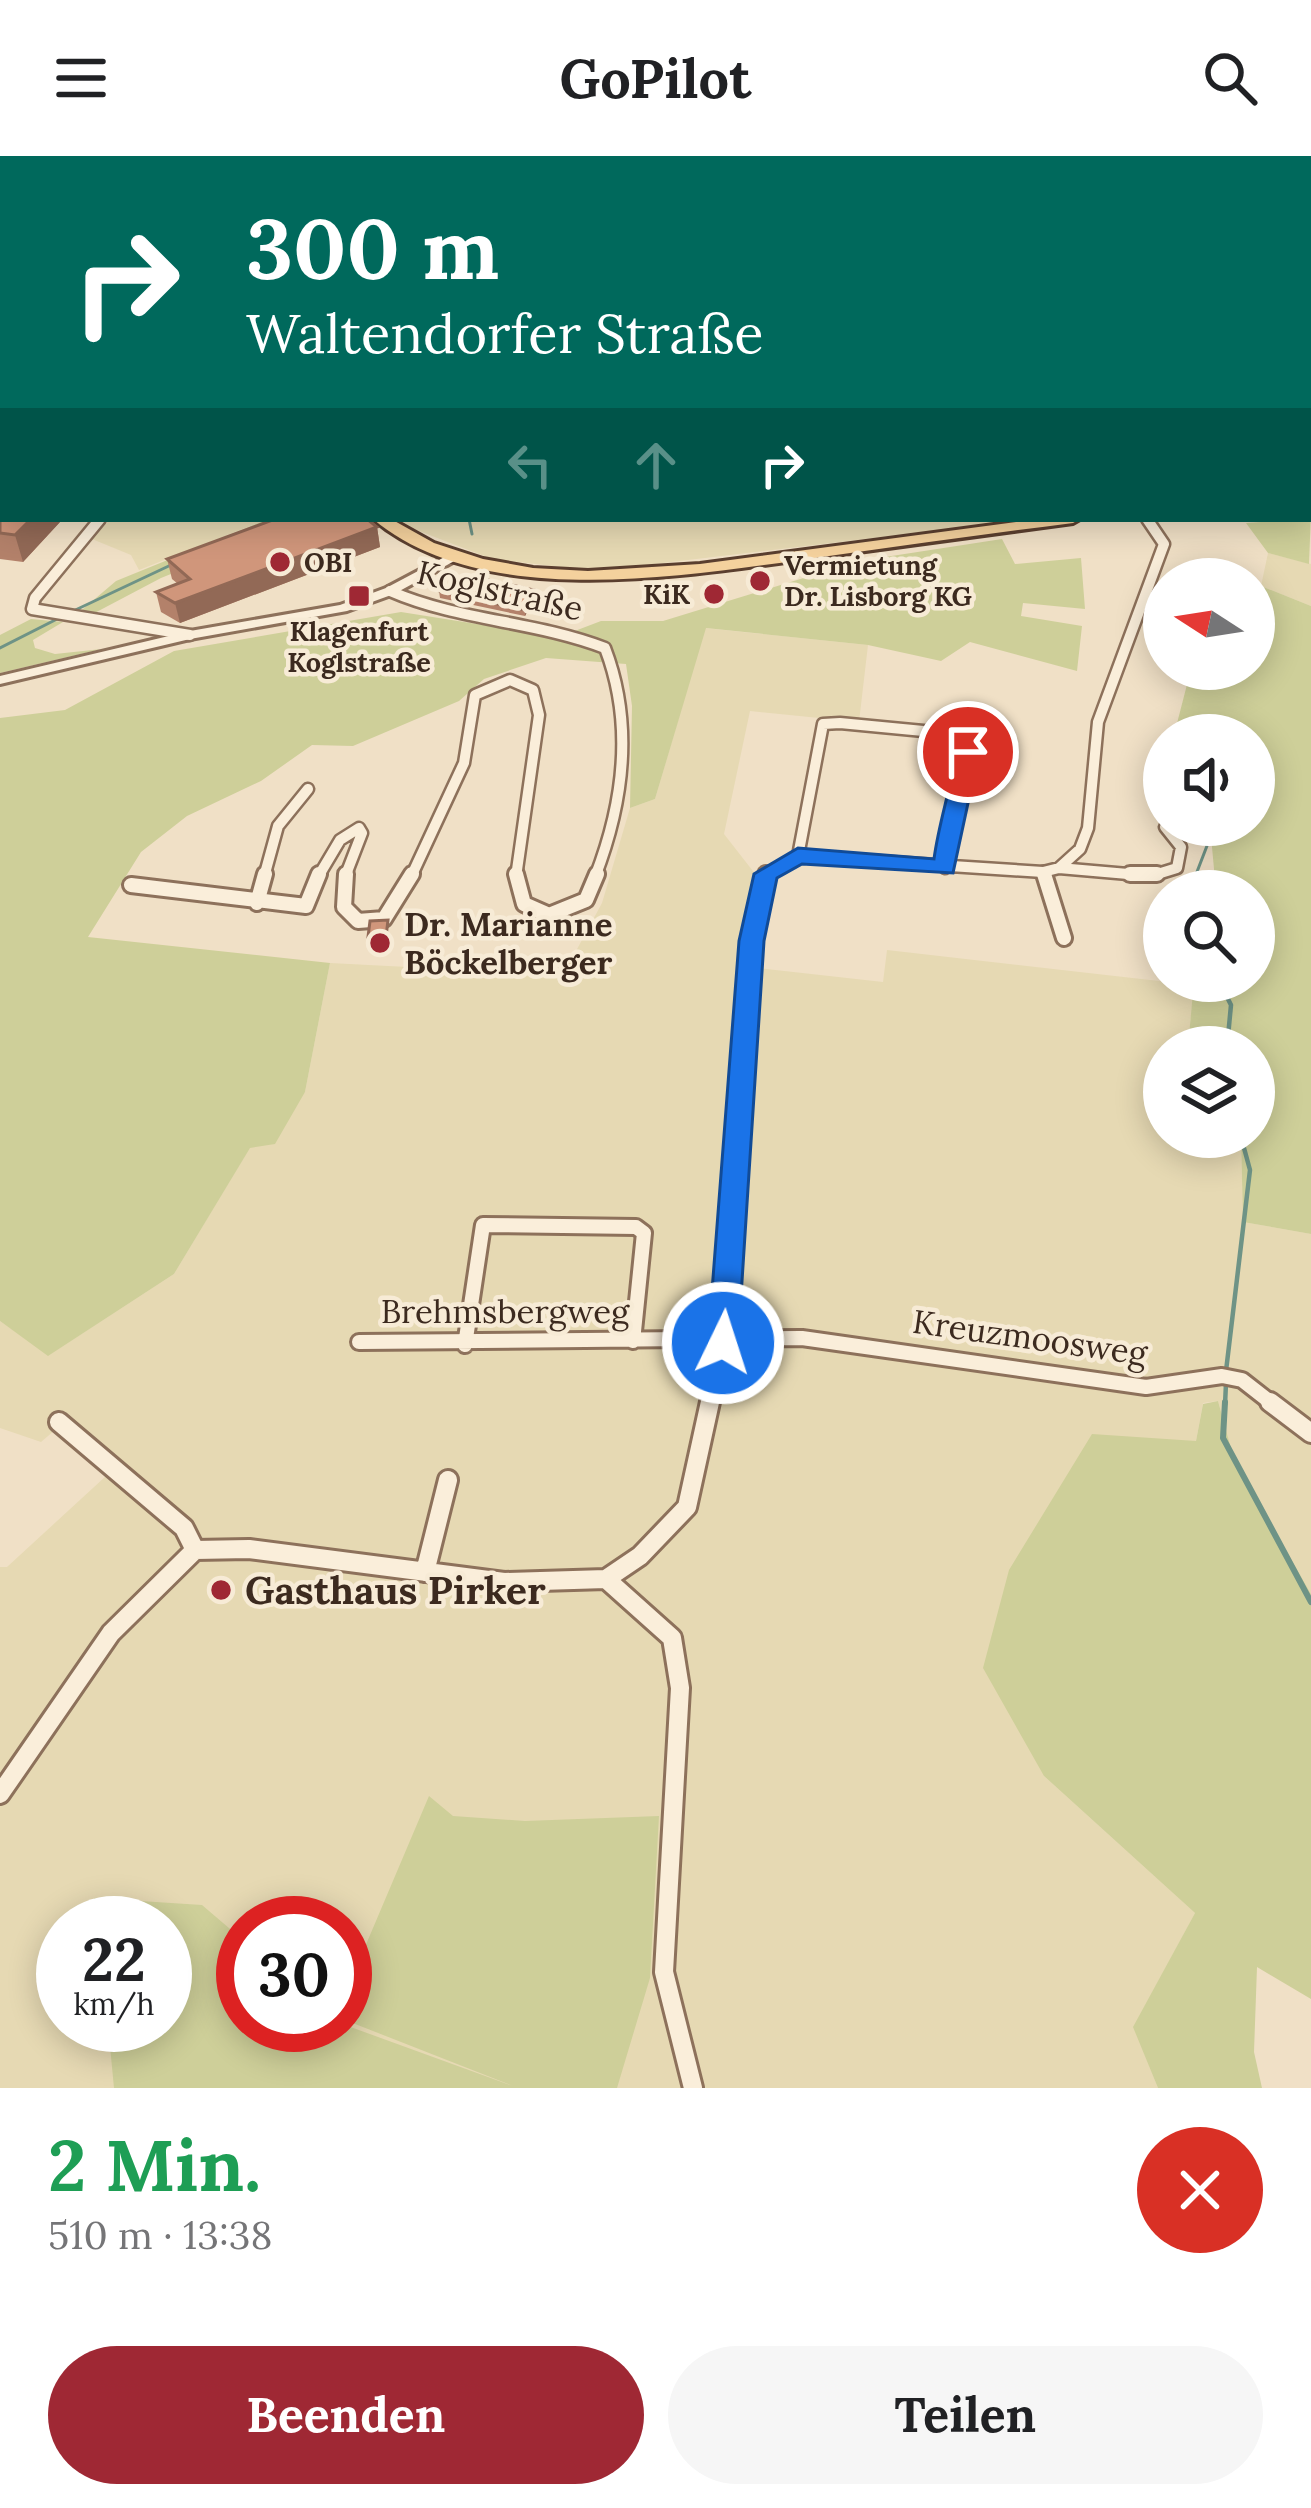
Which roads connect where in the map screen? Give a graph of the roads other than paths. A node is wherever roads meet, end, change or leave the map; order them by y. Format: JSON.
{"nodes":[{"id":1,"x":98,"y":522,"type":"edge"},
{"id":2,"x":386,"y":522,"type":"edge"},
{"id":3,"x":1049,"y":522,"type":"edge"},
{"id":4,"x":1149,"y":522,"type":"edge"},
{"id":5,"x":454,"y":556,"type":"junction"},
{"id":6,"x":390,"y":591,"type":"junction"},
{"id":7,"x":190,"y":635,"type":"junction"},
{"id":8,"x":0,"y":680,"type":"edge"},
{"id":9,"x":308,"y":789,"type":"dead end"},
{"id":10,"x":1179,"y":846,"type":"edge"},
{"id":11,"x":798,"y":856,"type":"junction"},
{"id":12,"x":945,"y":868,"type":"junction"},
{"id":13,"x":1059,"y":868,"type":"junction"},
{"id":14,"x":1043,"y":872,"type":"junction"},
{"id":15,"x":131,"y":885,"type":"dead end"},
{"id":16,"x":257,"y":903,"type":"junction"},
{"id":17,"x":1064,"y":938,"type":"dead end"},
{"id":18,"x":633,"y":1341,"type":"junction"},
{"id":19,"x":359,"y":1342,"type":"dead end"},
{"id":20,"x":723,"y":1343,"type":"junction"},
{"id":21,"x":465,"y":1345,"type":"junction"},
{"id":22,"x":59,"y":1422,"type":"dead end"},
{"id":23,"x":1311,"y":1433,"type":"edge"},
{"id":24,"x":448,"y":1480,"type":"dead end"},
{"id":25,"x":195,"y":1550,"type":"junction"},
{"id":26,"x":425,"y":1572,"type":"junction"},
{"id":27,"x":606,"y":1579,"type":"junction"},
{"id":28,"x":0,"y":1794,"type":"edge"},
{"id":29,"x":694,"y":2088,"type":"edge"}],
"edges":[{"from":1,"to":7,"type":"street"},
{"from":2,"to":5,"type":"main road"},
{"from":3,"to":5,"type":"main road"},
{"from":4,"to":13,"type":"street"},
{"from":5,"to":6,"type":"street"},
{"from":6,"to":7,"type":"street"},
{"from":6,"to":16,"type":"street","name":"Koglstraße"},
{"from":7,"to":8,"type":"street"},
{"from":9,"to":16,"type":"street"},
{"from":10,"to":13,"type":"street"},
{"from":11,"to":12,"type":"street"},
{"from":11,"to":12,"type":"street"},
{"from":11,"to":20,"type":"street"},
{"from":12,"to":14,"type":"street"},
{"from":13,"to":14,"type":"street"},
{"from":14,"to":17,"type":"street"},
{"from":15,"to":16,"type":"street","name":"Koglstraße"},
{"from":18,"to":20,"type":"street","name":"Brehmsbergweg"},
{"from":18,"to":21,"type":"street","name":"Brehmsbergweg"},
{"from":18,"to":21,"type":"street"},
{"from":19,"to":21,"type":"street","name":"Brehmsbergweg"},
{"from":20,"to":23,"type":"street","name":"Kreuzmoosweg"},
{"from":20,"to":27,"type":"street"},
{"from":22,"to":25,"type":"street"},
{"from":24,"to":26,"type":"street"},
{"from":25,"to":26,"type":"street"},
{"from":25,"to":28,"type":"street"},
{"from":26,"to":27,"type":"street"},
{"from":27,"to":29,"type":"street"}]}
